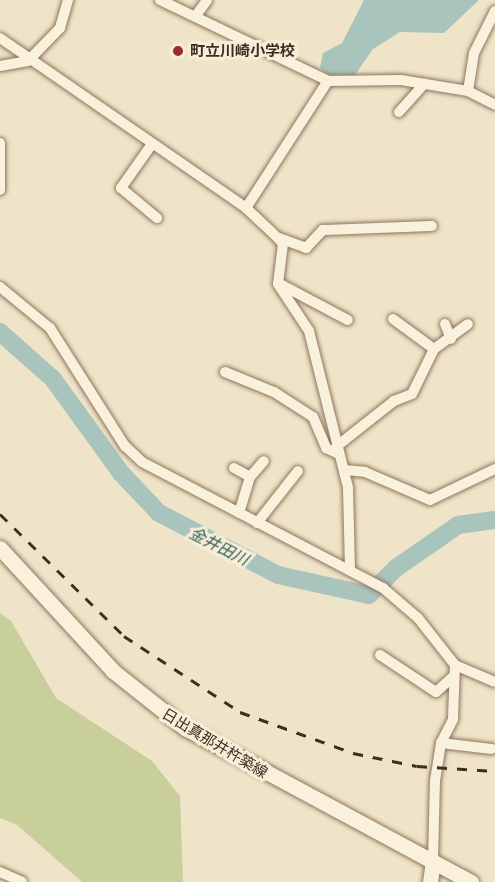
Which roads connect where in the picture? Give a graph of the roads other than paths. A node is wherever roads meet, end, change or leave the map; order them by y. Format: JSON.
{"nodes":[{"id":1,"x":68,"y":0,"type":"edge"},
{"id":2,"x":160,"y":0,"type":"edge"},
{"id":3,"x":207,"y":0,"type":"edge"},
{"id":4,"x":495,"y":11,"type":"edge"},
{"id":5,"x":197,"y":15,"type":"junction"},
{"id":6,"x":0,"y":38,"type":"edge"},
{"id":7,"x":28,"y":61,"type":"junction"},
{"id":8,"x":0,"y":66,"type":"edge"},
{"id":9,"x":328,"y":81,"type":"junction"},
{"id":10,"x":424,"y":84,"type":"junction"},
{"id":11,"x":468,"y":91,"type":"junction"},
{"id":12,"x":495,"y":105,"type":"edge"},
{"id":13,"x":399,"y":112,"type":"dead end"},
{"id":14,"x":0,"y":143,"type":"edge"},
{"id":15,"x":152,"y":144,"type":"junction"},
{"id":16,"x":0,"y":190,"type":"edge"},
{"id":17,"x":246,"y":208,"type":"junction"},
{"id":18,"x":157,"y":218,"type":"dead end"},
{"id":19,"x":432,"y":226,"type":"dead end"},
{"id":20,"x":278,"y":238,"type":"junction"},
{"id":21,"x":278,"y":283,"type":"junction"},
{"id":22,"x":0,"y":287,"type":"edge"},
{"id":23,"x":393,"y":319,"type":"dead end"},
{"id":24,"x":348,"y":320,"type":"dead end"},
{"id":25,"x":445,"y":324,"type":"dead end"},
{"id":26,"x":468,"y":324,"type":"dead end"},
{"id":27,"x":452,"y":339,"type":"junction"},
{"id":28,"x":434,"y":349,"type":"junction"},
{"id":29,"x":225,"y":372,"type":"dead end"},
{"id":30,"x":338,"y":450,"type":"junction"},
{"id":31,"x":264,"y":461,"type":"dead end"},
{"id":32,"x":234,"y":468,"type":"dead end"},
{"id":33,"x":495,"y":469,"type":"edge"},
{"id":34,"x":344,"y":470,"type":"junction"},
{"id":35,"x":298,"y":471,"type":"dead end"},
{"id":36,"x":250,"y":477,"type":"junction"},
{"id":37,"x":239,"y":513,"type":"junction"},
{"id":38,"x":257,"y":523,"type":"junction"},
{"id":39,"x":0,"y":549,"type":"edge"},
{"id":40,"x":355,"y":572,"type":"junction"},
{"id":41,"x":380,"y":655,"type":"dead end"},
{"id":42,"x":454,"y":670,"type":"junction"},
{"id":43,"x":495,"y":682,"type":"edge"},
{"id":44,"x":441,"y":743,"type":"junction"},
{"id":45,"x":492,"y":749,"type":"dead end"},
{"id":46,"x":433,"y":861,"type":"junction"},
{"id":47,"x":0,"y":872,"type":"edge"},
{"id":48,"x":22,"y":882,"type":"edge"},
{"id":49,"x":430,"y":882,"type":"edge"},
{"id":50,"x":471,"y":882,"type":"edge"}],
"edges":[{"from":1,"to":7,"type":"street"},
{"from":2,"to":5,"type":"street"},
{"from":3,"to":5,"type":"street"},
{"from":4,"to":11,"type":"street"},
{"from":5,"to":9,"type":"street"},
{"from":6,"to":7,"type":"street"},
{"from":7,"to":8,"type":"street"},
{"from":7,"to":15,"type":"street"},
{"from":9,"to":10,"type":"street"},
{"from":9,"to":17,"type":"street"},
{"from":10,"to":11,"type":"street"},
{"from":10,"to":13,"type":"street"},
{"from":11,"to":12,"type":"street"},
{"from":14,"to":16,"type":"street"},
{"from":15,"to":17,"type":"street"},
{"from":15,"to":18,"type":"street"},
{"from":17,"to":20,"type":"street"},
{"from":19,"to":20,"type":"street"},
{"from":20,"to":21,"type":"street"},
{"from":21,"to":24,"type":"street"},
{"from":21,"to":30,"type":"street"},
{"from":22,"to":37,"type":"street"},
{"from":23,"to":28,"type":"street"},
{"from":25,"to":27,"type":"street"},
{"from":26,"to":27,"type":"street"},
{"from":27,"to":28,"type":"street"},
{"from":28,"to":30,"type":"street"},
{"from":29,"to":30,"type":"street"},
{"from":30,"to":34,"type":"street"},
{"from":31,"to":36,"type":"street"},
{"from":32,"to":36,"type":"street"},
{"from":33,"to":34,"type":"street"},
{"from":34,"to":40,"type":"street"},
{"from":35,"to":38,"type":"street"},
{"from":36,"to":37,"type":"street"},
{"from":37,"to":38,"type":"street"},
{"from":38,"to":40,"type":"street"},
{"from":39,"to":46,"type":"main road","name":"日出真那井杵築線"},
{"from":40,"to":42,"type":"street"},
{"from":41,"to":42,"type":"street"},
{"from":42,"to":43,"type":"street"},
{"from":42,"to":44,"type":"street"},
{"from":44,"to":45,"type":"street"},
{"from":44,"to":46,"type":"street"},
{"from":46,"to":49,"type":"main road"},
{"from":46,"to":50,"type":"main road","name":"日出真那井杵築線"},
{"from":47,"to":48,"type":"street"}]}
